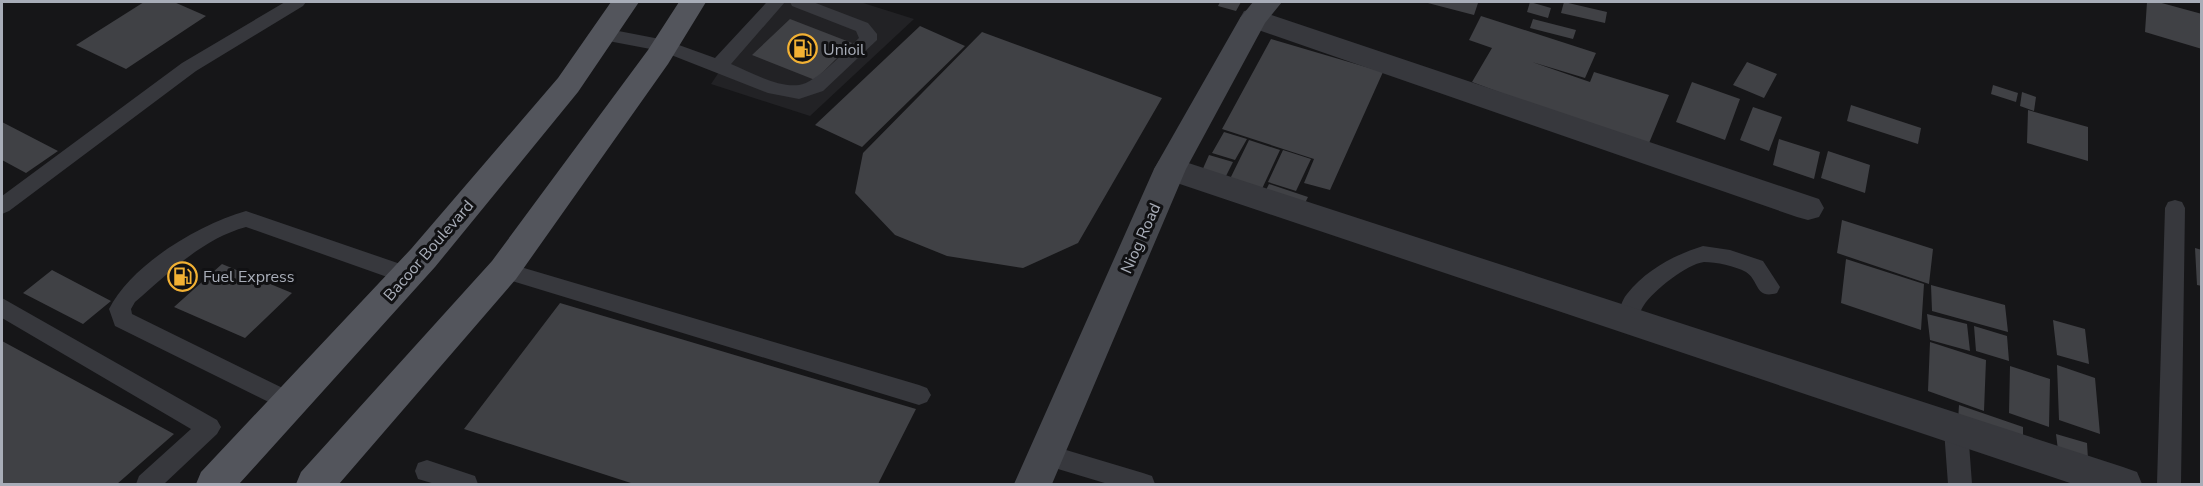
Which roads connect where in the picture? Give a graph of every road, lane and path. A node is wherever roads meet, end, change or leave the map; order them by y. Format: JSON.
{"nodes":[{"id":1,"x":297,"y":2,"type":"edge"},
{"id":2,"x":625,"y":2,"type":"edge"},
{"id":3,"x":692,"y":2,"type":"edge"},
{"id":4,"x":776,"y":2,"type":"edge"},
{"id":5,"x":798,"y":2,"type":"edge"},
{"id":6,"x":1261,"y":10,"type":"edge"},
{"id":7,"x":603,"y":34,"type":"junction"},
{"id":8,"x":665,"y":46,"type":"junction"},
{"id":9,"x":718,"y":67,"type":"junction"},
{"id":10,"x":1170,"y":169,"type":"junction"},
{"id":11,"x":2,"y":206,"type":"edge"},
{"id":12,"x":1808,"y":208,"type":"dead end"},
{"id":13,"x":2175,"y":208,"type":"dead end"},
{"id":14,"x":504,"y":270,"type":"junction"},
{"id":15,"x":407,"y":275,"type":"junction"},
{"id":16,"x":1769,"y":287,"type":"dead end"},
{"id":17,"x":2,"y":308,"type":"edge"},
{"id":18,"x":1627,"y":321,"type":"junction"},
{"id":19,"x":919,"y":395,"type":"dead end"},
{"id":20,"x":291,"y":403,"type":"junction"},
{"id":21,"x":1956,"y":429,"type":"junction"},
{"id":22,"x":1046,"y":455,"type":"junction"},
{"id":23,"x":428,"y":471,"type":"dead end"},
{"id":24,"x":1115,"y":480,"type":"edge"},
{"id":25,"x":2112,"y":483,"type":"edge"},
{"id":26,"x":148,"y":484,"type":"edge"},
{"id":27,"x":214,"y":484,"type":"edge"},
{"id":28,"x":315,"y":484,"type":"edge"},
{"id":29,"x":466,"y":484,"type":"edge"},
{"id":30,"x":1033,"y":484,"type":"edge"},
{"id":31,"x":1143,"y":484,"type":"edge"},
{"id":32,"x":1960,"y":484,"type":"edge"},
{"id":33,"x":2169,"y":484,"type":"edge"}],
"edges":[{"from":1,"to":11,"type":"lane"},
{"from":2,"to":7,"type":"main road","name":"Bacoor Boulevard"},
{"from":3,"to":8,"type":"main road"},
{"from":4,"to":9,"type":"lane"},
{"from":5,"to":9,"type":"lane"},
{"from":6,"to":10,"type":"street","name":"Niog Road"},
{"from":6,"to":12,"type":"street"},
{"from":7,"to":8,"type":"lane"},
{"from":7,"to":15,"type":"main road","name":"Bacoor Boulevard"},
{"from":8,"to":9,"type":"lane"},
{"from":8,"to":14,"type":"main road"},
{"from":10,"to":18,"type":"street"},
{"from":10,"to":22,"type":"street","name":"Niog Road"},
{"from":13,"to":33,"type":"lane"},
{"from":14,"to":19,"type":"lane"},
{"from":14,"to":28,"type":"main road"},
{"from":15,"to":20,"type":"main road","name":"Bacoor Boulevard"},
{"from":15,"to":20,"type":"lane"},
{"from":16,"to":18,"type":"lane"},
{"from":17,"to":26,"type":"lane"},
{"from":18,"to":21,"type":"street"},
{"from":20,"to":27,"type":"main road","name":"Bacoor Boulevard"},
{"from":21,"to":25,"type":"street"},
{"from":21,"to":32,"type":"lane"},
{"from":22,"to":24,"type":"lane"},
{"from":22,"to":30,"type":"street","name":"Niog Road"},
{"from":23,"to":29,"type":"lane"},
{"from":24,"to":31,"type":"lane"}]}
